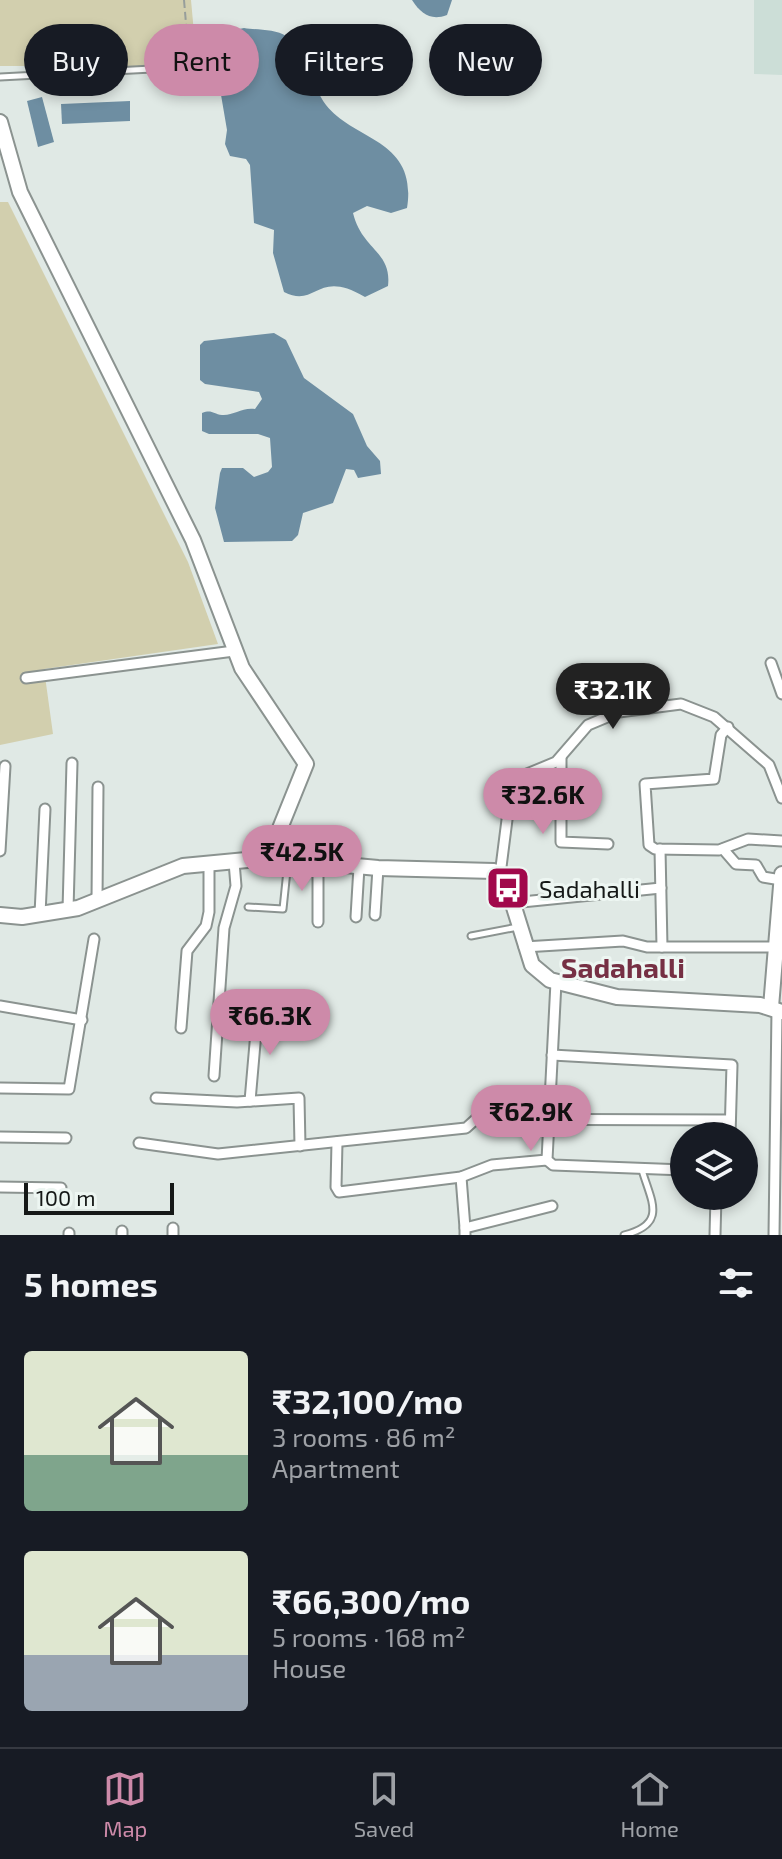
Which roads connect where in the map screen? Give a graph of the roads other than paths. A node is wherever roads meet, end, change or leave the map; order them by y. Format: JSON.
{"nodes":[{"id":1,"x":144,"y":69,"type":"edge"},
{"id":2,"x":0,"y":77,"type":"edge"},
{"id":3,"x":0,"y":122,"type":"edge"},
{"id":4,"x":234,"y":651,"type":"junction"},
{"id":5,"x":771,"y":663,"type":"dead end"},
{"id":6,"x":26,"y":678,"type":"dead end"},
{"id":7,"x":782,"y":694,"type":"edge"},
{"id":8,"x":728,"y":727,"type":"junction"},
{"id":9,"x":561,"y":757,"type":"junction"},
{"id":10,"x":72,"y":763,"type":"dead end"},
{"id":11,"x":5,"y":766,"type":"dead end"},
{"id":12,"x":98,"y":787,"type":"dead end"},
{"id":13,"x":782,"y":798,"type":"edge"},
{"id":14,"x":45,"y":809,"type":"dead end"},
{"id":15,"x":782,"y":841,"type":"edge"},
{"id":16,"x":608,"y":844,"type":"dead end"},
{"id":17,"x":660,"y":849,"type":"junction"},
{"id":18,"x":723,"y":849,"type":"junction"},
{"id":19,"x":0,"y":851,"type":"edge"},
{"id":20,"x":268,"y":858,"type":"junction"},
{"id":21,"x":288,"y":860,"type":"junction"},
{"id":22,"x":234,"y":862,"type":"junction"},
{"id":23,"x":318,"y":863,"type":"junction"},
{"id":24,"x":209,"y":864,"type":"junction"},
{"id":25,"x":359,"y":867,"type":"junction"},
{"id":26,"x":378,"y":868,"type":"junction"},
{"id":27,"x":500,"y":875,"type":"junction"},
{"id":28,"x":781,"y":877,"type":"edge"},
{"id":29,"x":661,"y":888,"type":"junction"},
{"id":30,"x":97,"y":900,"type":"junction"},
{"id":31,"x":512,"y":903,"type":"junction"},
{"id":32,"x":248,"y":907,"type":"dead end"},
{"id":33,"x":68,"y":910,"type":"junction"},
{"id":34,"x":40,"y":914,"type":"junction"},
{"id":35,"x":0,"y":915,"type":"edge"},
{"id":36,"x":375,"y":915,"type":"dead end"},
{"id":37,"x":356,"y":917,"type":"dead end"},
{"id":38,"x":318,"y":922,"type":"dead end"},
{"id":39,"x":518,"y":926,"type":"junction"},
{"id":40,"x":471,"y":936,"type":"dead end"},
{"id":41,"x":94,"y":939,"type":"dead end"},
{"id":42,"x":524,"y":947,"type":"junction"},
{"id":43,"x":662,"y":947,"type":"junction"},
{"id":44,"x":776,"y":947,"type":"junction"},
{"id":45,"x":556,"y":982,"type":"junction"},
{"id":46,"x":0,"y":1006,"type":"edge"},
{"id":47,"x":258,"y":1009,"type":"dead end"},
{"id":48,"x":777,"y":1009,"type":"edge"},
{"id":49,"x":82,"y":1020,"type":"junction"},
{"id":50,"x":181,"y":1028,"type":"dead end"},
{"id":51,"x":552,"y":1055,"type":"junction"},
{"id":52,"x":214,"y":1076,"type":"dead end"},
{"id":53,"x":0,"y":1088,"type":"edge"},
{"id":54,"x":156,"y":1098,"type":"dead end"},
{"id":55,"x":250,"y":1101,"type":"junction"},
{"id":56,"x":548,"y":1117,"type":"junction"},
{"id":57,"x":730,"y":1120,"type":"joint"},
{"id":58,"x":0,"y":1137,"type":"edge"},
{"id":59,"x":66,"y":1138,"type":"dead end"},
{"id":60,"x":337,"y":1142,"type":"junction"},
{"id":61,"x":139,"y":1143,"type":"dead end"},
{"id":62,"x":300,"y":1146,"type":"junction"},
{"id":63,"x":547,"y":1160,"type":"junction"},
{"id":64,"x":642,"y":1170,"type":"junction"},
{"id":65,"x":670,"y":1170,"type":"edge"},
{"id":66,"x":461,"y":1177,"type":"junction"},
{"id":67,"x":0,"y":1187,"type":"edge"},
{"id":68,"x":61,"y":1188,"type":"dead end"},
{"id":69,"x":552,"y":1206,"type":"dead end"},
{"id":70,"x":716,"y":1210,"type":"edge"},
{"id":71,"x":465,"y":1231,"type":"edge"},
{"id":72,"x":624,"y":1235,"type":"edge"},
{"id":73,"x":715,"y":1235,"type":"edge"},
{"id":74,"x":774,"y":1235,"type":"edge"}],
"edges":[{"from":1,"to":2,"type":"lane"},
{"from":3,"to":4,"type":"street"},
{"from":4,"to":6,"type":"street"},
{"from":4,"to":20,"type":"street"},
{"from":5,"to":7,"type":"street"},
{"from":8,"to":9,"type":"street"},
{"from":8,"to":13,"type":"street"},
{"from":8,"to":17,"type":"street"},
{"from":9,"to":16,"type":"street"},
{"from":9,"to":27,"type":"street"},
{"from":10,"to":33,"type":"street"},
{"from":11,"to":19,"type":"street"},
{"from":12,"to":30,"type":"street"},
{"from":14,"to":34,"type":"street"},
{"from":15,"to":18,"type":"street"},
{"from":17,"to":18,"type":"street"},
{"from":17,"to":29,"type":"street"},
{"from":18,"to":28,"type":"street"},
{"from":20,"to":21,"type":"street"},
{"from":20,"to":22,"type":"street"},
{"from":21,"to":23,"type":"street"},
{"from":21,"to":32,"type":"lane"},
{"from":22,"to":24,"type":"street"},
{"from":22,"to":52,"type":"street"},
{"from":23,"to":25,"type":"street"},
{"from":23,"to":38,"type":"street"},
{"from":24,"to":30,"type":"street"},
{"from":24,"to":50,"type":"street"},
{"from":25,"to":26,"type":"street"},
{"from":25,"to":37,"type":"street"},
{"from":26,"to":27,"type":"street"},
{"from":26,"to":36,"type":"street"},
{"from":27,"to":31,"type":"street"},
{"from":28,"to":44,"type":"street"},
{"from":29,"to":31,"type":"street"},
{"from":29,"to":43,"type":"street"},
{"from":30,"to":33,"type":"street"},
{"from":31,"to":39,"type":"street"},
{"from":33,"to":34,"type":"street"},
{"from":34,"to":35,"type":"street"},
{"from":39,"to":40,"type":"lane"},
{"from":39,"to":42,"type":"street"},
{"from":41,"to":49,"type":"street"},
{"from":42,"to":43,"type":"street"},
{"from":42,"to":45,"type":"street"},
{"from":43,"to":44,"type":"street"},
{"from":44,"to":48,"type":"street"},
{"from":45,"to":48,"type":"street"},
{"from":45,"to":51,"type":"street"},
{"from":46,"to":49,"type":"street"},
{"from":47,"to":55,"type":"street"},
{"from":48,"to":74,"type":"street"},
{"from":49,"to":53,"type":"street"},
{"from":51,"to":56,"type":"street"},
{"from":51,"to":57,"type":"street"},
{"from":54,"to":55,"type":"street"},
{"from":55,"to":62,"type":"street"},
{"from":56,"to":57,"type":"street"},
{"from":56,"to":60,"type":"street"},
{"from":56,"to":63,"type":"street"},
{"from":58,"to":59,"type":"street"},
{"from":60,"to":62,"type":"street"},
{"from":60,"to":66,"type":"street"},
{"from":61,"to":62,"type":"street"},
{"from":63,"to":64,"type":"street"},
{"from":63,"to":66,"type":"street"},
{"from":64,"to":65,"type":"street"},
{"from":64,"to":72,"type":"lane"},
{"from":66,"to":71,"type":"street"},
{"from":67,"to":68,"type":"street"},
{"from":69,"to":71,"type":"street"},
{"from":70,"to":73,"type":"street"}]}
